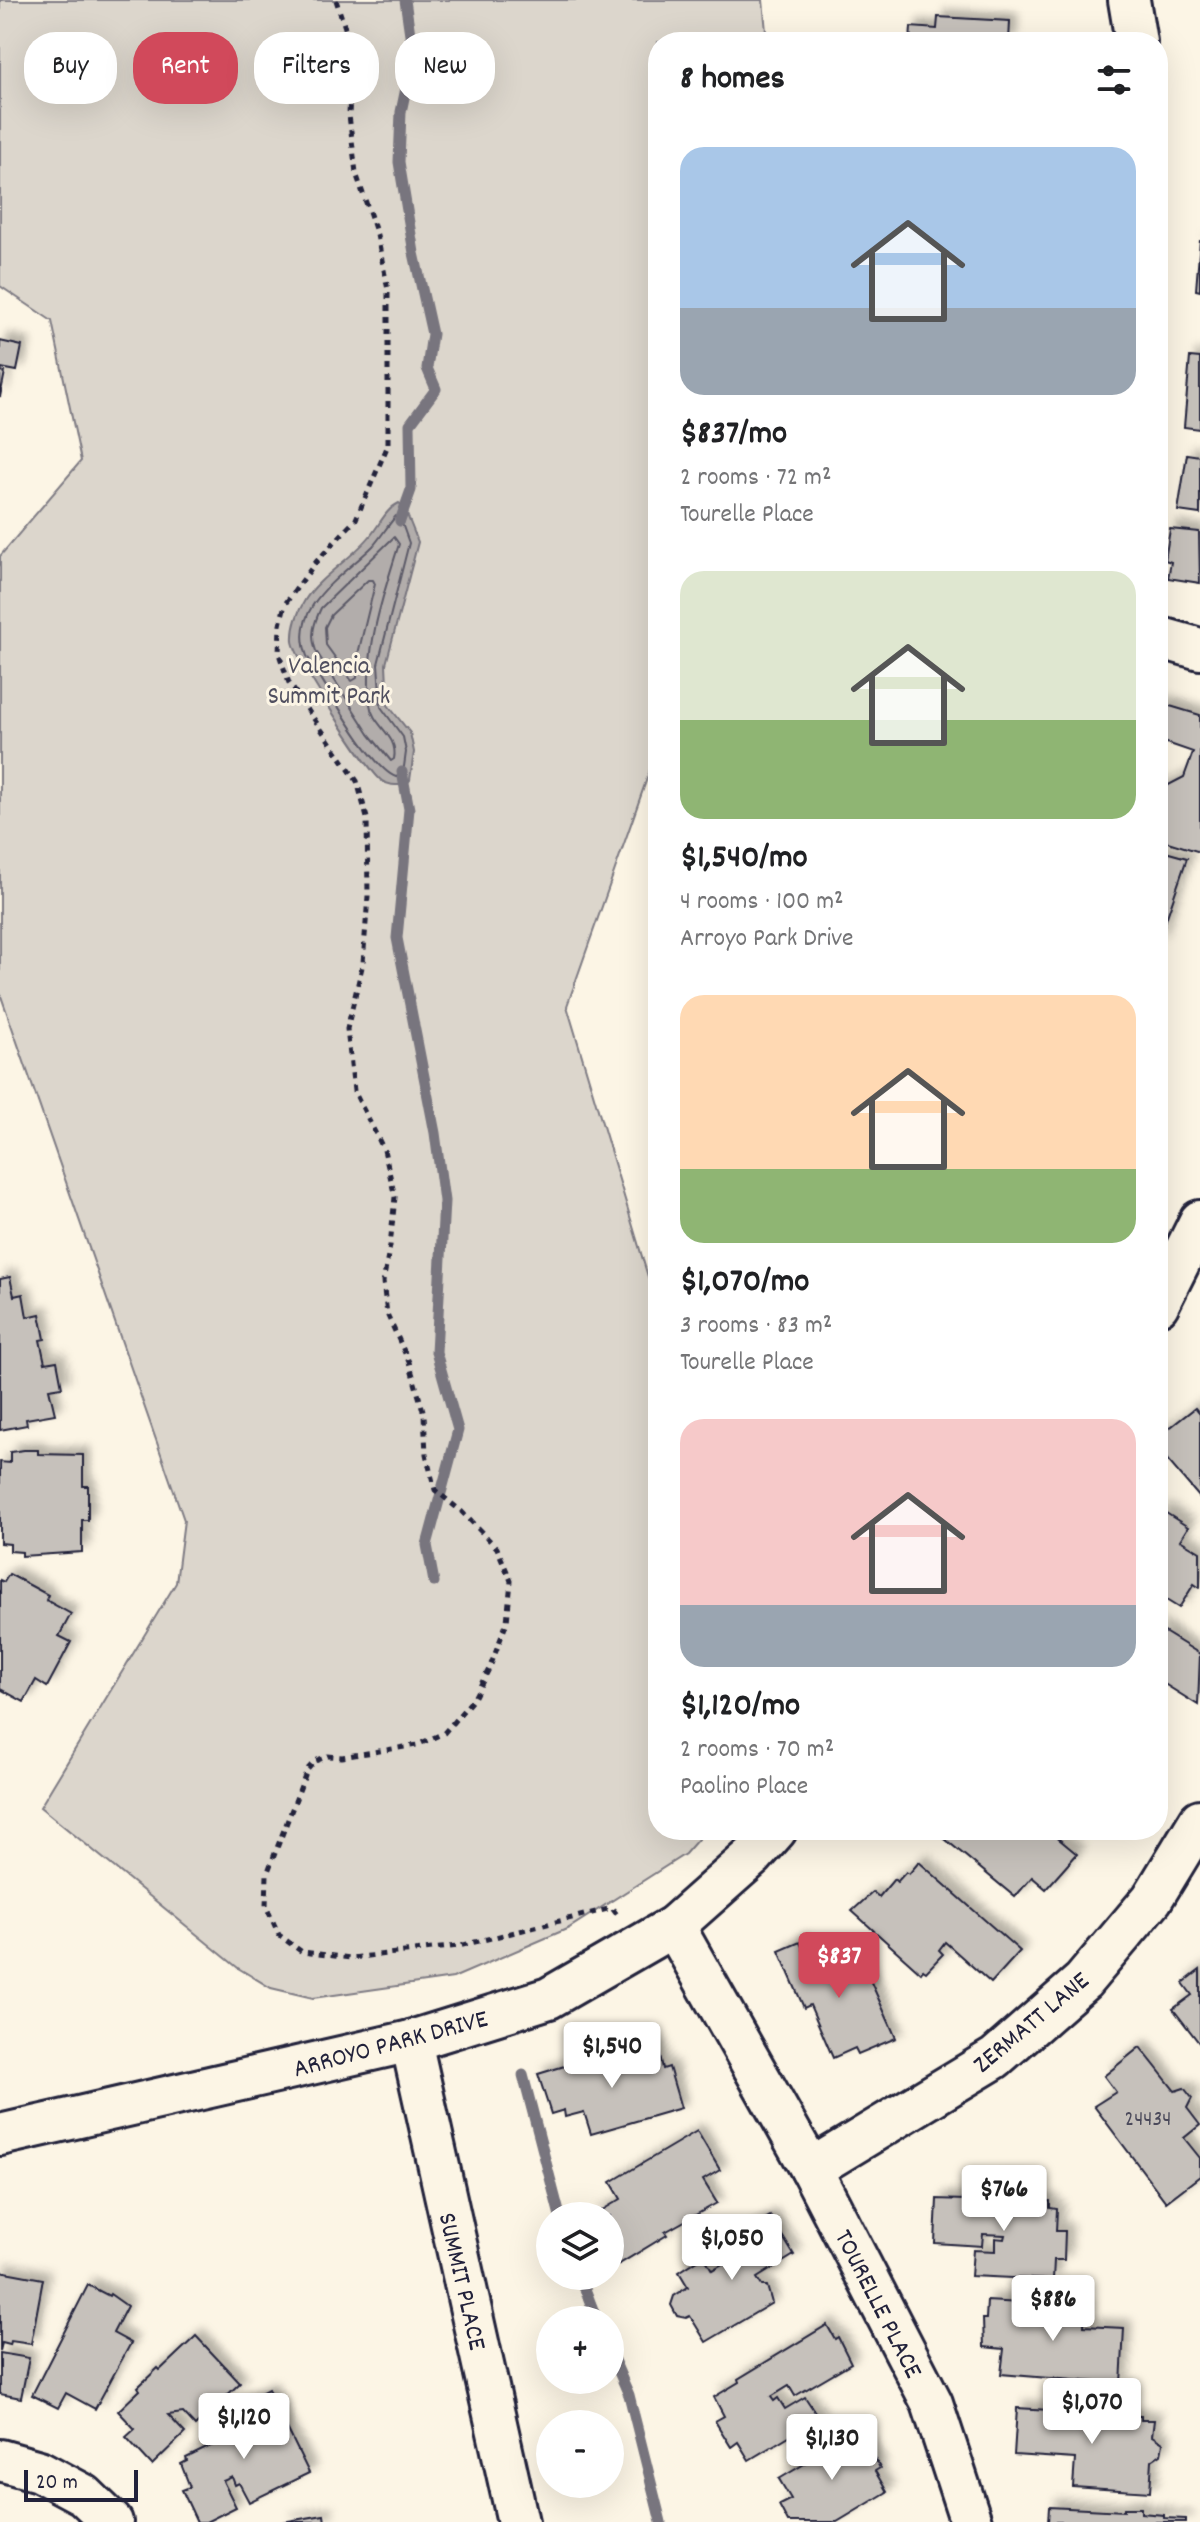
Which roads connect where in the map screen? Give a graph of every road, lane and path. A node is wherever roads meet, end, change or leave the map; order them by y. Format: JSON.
{"nodes":[{"id":1,"x":336,"y":0,"type":"edge"},
{"id":2,"x":1129,"y":0,"type":"edge"},
{"id":3,"x":1134,"y":32,"type":"edge"},
{"id":4,"x":1168,"y":640,"type":"edge"},
{"id":5,"x":1200,"y":649,"type":"edge"},
{"id":6,"x":1200,"y":1221,"type":"edge"},
{"id":7,"x":1168,"y":1285,"type":"edge"},
{"id":8,"x":1200,"y":1820,"type":"edge"},
{"id":9,"x":767,"y":1840,"type":"edge"},
{"id":10,"x":674,"y":1926,"type":"junction"},
{"id":11,"x":640,"y":1946,"type":"junction"},
{"id":12,"x":411,"y":2041,"type":"junction"},
{"id":13,"x":0,"y":2135,"type":"edge"},
{"id":14,"x":811,"y":2169,"type":"junction"},
{"id":15,"x":0,"y":2460,"type":"edge"},
{"id":16,"x":112,"y":2522,"type":"edge"},
{"id":17,"x":518,"y":2522,"type":"edge"},
{"id":18,"x":971,"y":2522,"type":"edge"}],
"edges":[{"from":1,"to":11,"type":"path"},
{"from":2,"to":3,"type":"street"},
{"from":4,"to":5,"type":"street"},
{"from":6,"to":7,"type":"street"},
{"from":8,"to":14,"type":"street","name":"ZERMATT LANE"},
{"from":9,"to":10,"type":"street","name":"ARROYO PARK DRIVE"},
{"from":10,"to":11,"type":"street","name":"ARROYO PARK DRIVE"},
{"from":10,"to":14,"type":"street","name":"TOURELLE PLACE"},
{"from":11,"to":12,"type":"street","name":"ARROYO PARK DRIVE"},
{"from":12,"to":13,"type":"street","name":"ARROYO PARK DRIVE"},
{"from":12,"to":17,"type":"street","name":"SUMMIT PLACE"},
{"from":14,"to":18,"type":"street","name":"TOURELLE PLACE"},
{"from":15,"to":16,"type":"street"}]}
